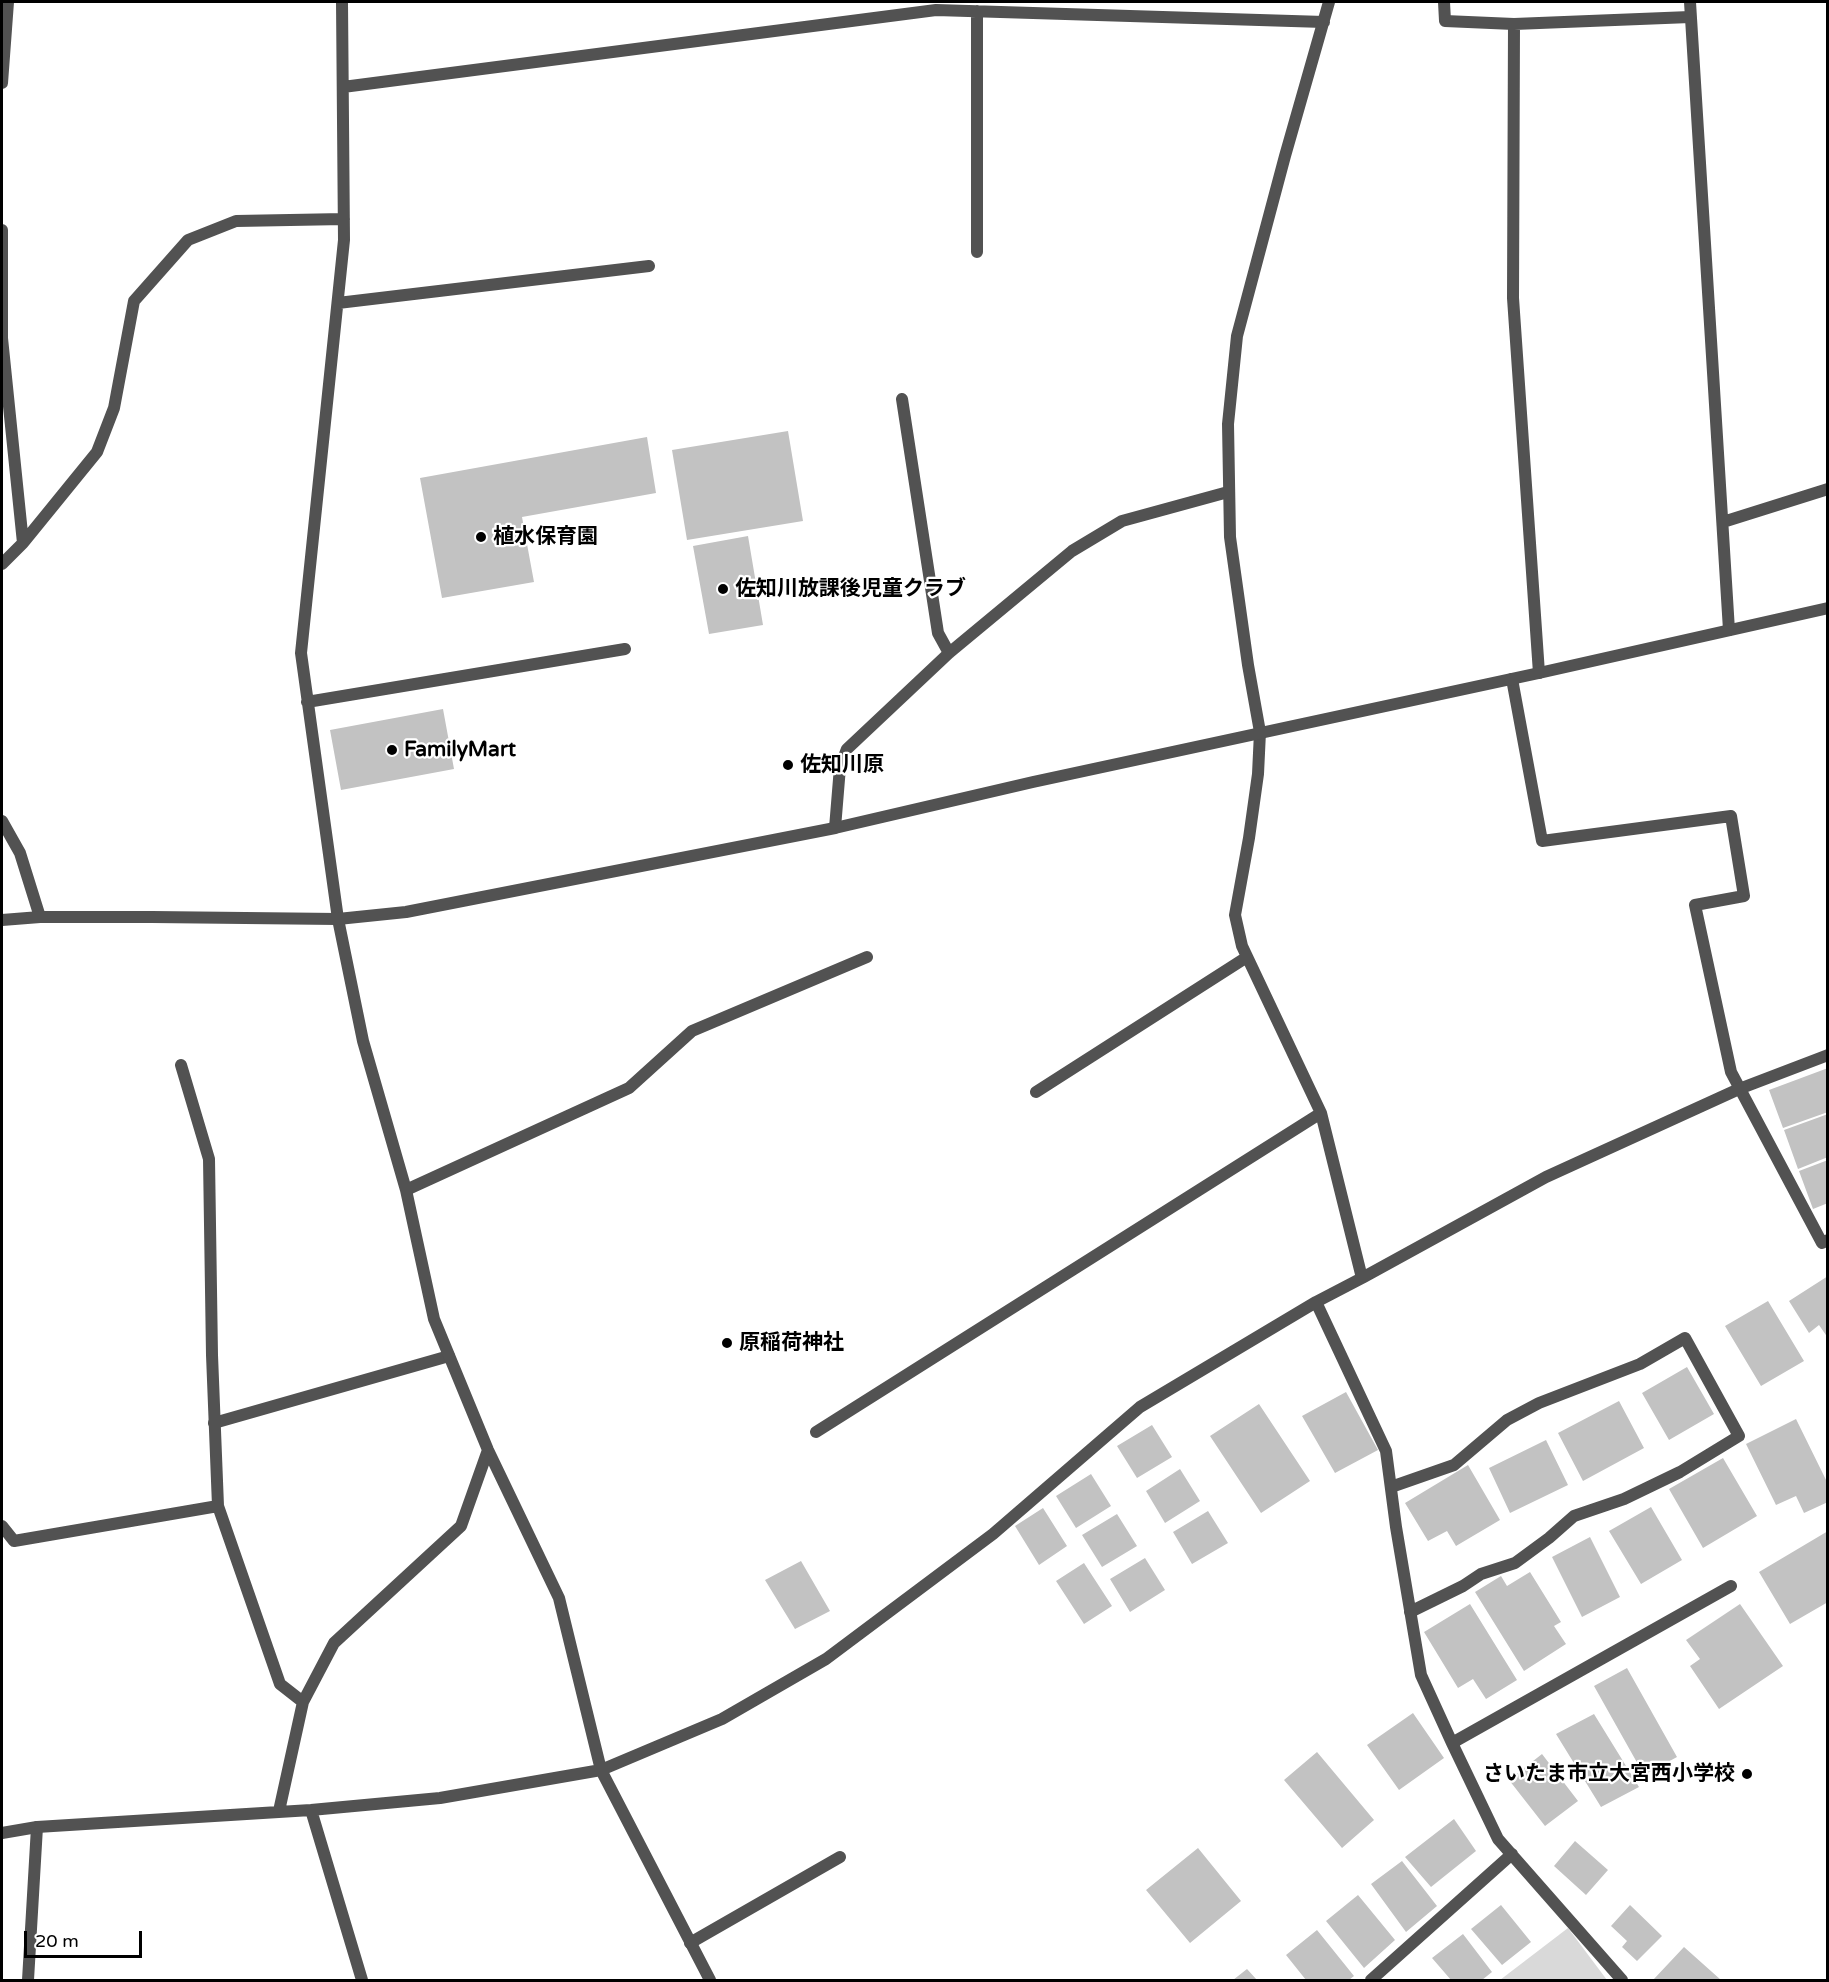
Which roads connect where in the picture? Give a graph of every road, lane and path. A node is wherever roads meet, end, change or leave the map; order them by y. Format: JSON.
{"nodes":[{"id":1,"x":8,"y":2,"type":"edge"},
{"id":2,"x":342,"y":2,"type":"edge"},
{"id":3,"x":1329,"y":2,"type":"edge"},
{"id":4,"x":1444,"y":2,"type":"edge"},
{"id":5,"x":1690,"y":2,"type":"edge"},
{"id":6,"x":977,"y":11,"type":"junction"},
{"id":7,"x":1690,"y":17,"type":"junction"},
{"id":8,"x":1324,"y":22,"type":"junction"},
{"id":9,"x":1514,"y":24,"type":"junction"},
{"id":10,"x":2,"y":83,"type":"edge"},
{"id":11,"x":343,"y":87,"type":"junction"},
{"id":12,"x":344,"y":219,"type":"junction"},
{"id":13,"x":2,"y":230,"type":"edge"},
{"id":14,"x":977,"y":252,"type":"dead end"},
{"id":15,"x":649,"y":266,"type":"dead end"},
{"id":16,"x":338,"y":303,"type":"junction"},
{"id":17,"x":902,"y":399,"type":"dead end"},
{"id":18,"x":1827,"y":489,"type":"edge"},
{"id":19,"x":1228,"y":492,"type":"junction"},
{"id":20,"x":1723,"y":522,"type":"junction"},
{"id":21,"x":23,"y":543,"type":"junction"},
{"id":22,"x":2,"y":564,"type":"edge"},
{"id":23,"x":1827,"y":608,"type":"edge"},
{"id":24,"x":1729,"y":630,"type":"junction"},
{"id":25,"x":625,"y":649,"type":"dead end"},
{"id":26,"x":948,"y":652,"type":"junction"},
{"id":27,"x":1539,"y":673,"type":"junction"},
{"id":28,"x":1512,"y":679,"type":"junction"},
{"id":29,"x":307,"y":702,"type":"junction"},
{"id":30,"x":1260,"y":732,"type":"junction"},
{"id":31,"x":2,"y":821,"type":"edge"},
{"id":32,"x":835,"y":828,"type":"junction"},
{"id":33,"x":40,"y":917,"type":"junction"},
{"id":34,"x":2,"y":920,"type":"edge"},
{"id":35,"x":338,"y":920,"type":"junction"},
{"id":36,"x":867,"y":957,"type":"dead end"},
{"id":37,"x":1247,"y":957,"type":"junction"},
{"id":38,"x":1827,"y":1055,"type":"edge"},
{"id":39,"x":181,"y":1065,"type":"dead end"},
{"id":40,"x":1739,"y":1089,"type":"junction"},
{"id":41,"x":1036,"y":1092,"type":"dead end"},
{"id":42,"x":1321,"y":1113,"type":"junction"},
{"id":43,"x":405,"y":1190,"type":"junction"},
{"id":44,"x":1827,"y":1240,"type":"edge"},
{"id":45,"x":1362,"y":1278,"type":"junction"},
{"id":46,"x":1316,"y":1302,"type":"junction"},
{"id":47,"x":449,"y":1356,"type":"junction"},
{"id":48,"x":214,"y":1422,"type":"junction"},
{"id":49,"x":816,"y":1431,"type":"dead end"},
{"id":50,"x":488,"y":1450,"type":"junction"},
{"id":51,"x":1390,"y":1487,"type":"junction"},
{"id":52,"x":218,"y":1506,"type":"junction"},
{"id":53,"x":2,"y":1526,"type":"edge"},
{"id":54,"x":1731,"y":1586,"type":"dead end"},
{"id":55,"x":1410,"y":1612,"type":"junction"},
{"id":56,"x":303,"y":1702,"type":"junction"},
{"id":57,"x":1452,"y":1743,"type":"junction"},
{"id":58,"x":601,"y":1770,"type":"junction"},
{"id":59,"x":311,"y":1810,"type":"junction"},
{"id":60,"x":279,"y":1811,"type":"junction"},
{"id":61,"x":37,"y":1827,"type":"junction"},
{"id":62,"x":2,"y":1833,"type":"edge"},
{"id":63,"x":1512,"y":1854,"type":"junction"},
{"id":64,"x":840,"y":1857,"type":"dead end"},
{"id":65,"x":690,"y":1943,"type":"junction"},
{"id":66,"x":28,"y":1980,"type":"edge"},
{"id":67,"x":362,"y":1980,"type":"edge"},
{"id":68,"x":710,"y":1980,"type":"edge"},
{"id":69,"x":1371,"y":1980,"type":"edge"},
{"id":70,"x":1622,"y":1980,"type":"edge"}],
"edges":[{"from":1,"to":10,"type":"street"},
{"from":2,"to":11,"type":"street"},
{"from":3,"to":8,"type":"street"},
{"from":4,"to":9,"type":"street"},
{"from":5,"to":7,"type":"street"},
{"from":6,"to":8,"type":"street"},
{"from":6,"to":11,"type":"street"},
{"from":6,"to":14,"type":"street"},
{"from":7,"to":9,"type":"street"},
{"from":7,"to":20,"type":"street"},
{"from":8,"to":19,"type":"street"},
{"from":9,"to":27,"type":"street"},
{"from":11,"to":12,"type":"street"},
{"from":12,"to":16,"type":"street"},
{"from":12,"to":21,"type":"street"},
{"from":13,"to":21,"type":"street"},
{"from":15,"to":16,"type":"street"},
{"from":16,"to":29,"type":"street"},
{"from":17,"to":26,"type":"street"},
{"from":18,"to":20,"type":"street"},
{"from":19,"to":26,"type":"street"},
{"from":19,"to":30,"type":"street"},
{"from":20,"to":24,"type":"street"},
{"from":21,"to":22,"type":"street"},
{"from":23,"to":24,"type":"street"},
{"from":24,"to":27,"type":"street"},
{"from":25,"to":29,"type":"street"},
{"from":26,"to":32,"type":"street"},
{"from":27,"to":28,"type":"street"},
{"from":28,"to":30,"type":"street"},
{"from":28,"to":40,"type":"street"},
{"from":29,"to":35,"type":"street"},
{"from":30,"to":32,"type":"street"},
{"from":30,"to":37,"type":"street"},
{"from":31,"to":33,"type":"street"},
{"from":32,"to":35,"type":"street"},
{"from":33,"to":34,"type":"street"},
{"from":33,"to":35,"type":"street"},
{"from":35,"to":43,"type":"street"},
{"from":36,"to":43,"type":"street"},
{"from":37,"to":41,"type":"street"},
{"from":37,"to":42,"type":"street"},
{"from":38,"to":40,"type":"street"},
{"from":39,"to":48,"type":"street"},
{"from":40,"to":44,"type":"street"},
{"from":40,"to":45,"type":"street"},
{"from":42,"to":45,"type":"street"},
{"from":42,"to":49,"type":"street"},
{"from":43,"to":47,"type":"street"},
{"from":45,"to":46,"type":"street"},
{"from":46,"to":51,"type":"street"},
{"from":46,"to":58,"type":"street"},
{"from":47,"to":48,"type":"street"},
{"from":47,"to":50,"type":"street"},
{"from":48,"to":52,"type":"street"},
{"from":50,"to":56,"type":"street"},
{"from":50,"to":58,"type":"street"},
{"from":51,"to":55,"type":"street"},
{"from":51,"to":55,"type":"street"},
{"from":52,"to":53,"type":"street"},
{"from":52,"to":56,"type":"street"},
{"from":54,"to":57,"type":"street"},
{"from":55,"to":57,"type":"street"},
{"from":56,"to":60,"type":"street"},
{"from":57,"to":63,"type":"street"},
{"from":58,"to":59,"type":"street"},
{"from":58,"to":65,"type":"street"},
{"from":59,"to":60,"type":"street"},
{"from":59,"to":67,"type":"street"},
{"from":60,"to":61,"type":"street"},
{"from":61,"to":62,"type":"street"},
{"from":61,"to":66,"type":"street"},
{"from":63,"to":69,"type":"street"},
{"from":63,"to":70,"type":"street"},
{"from":64,"to":65,"type":"street"},
{"from":65,"to":68,"type":"street"}]}
